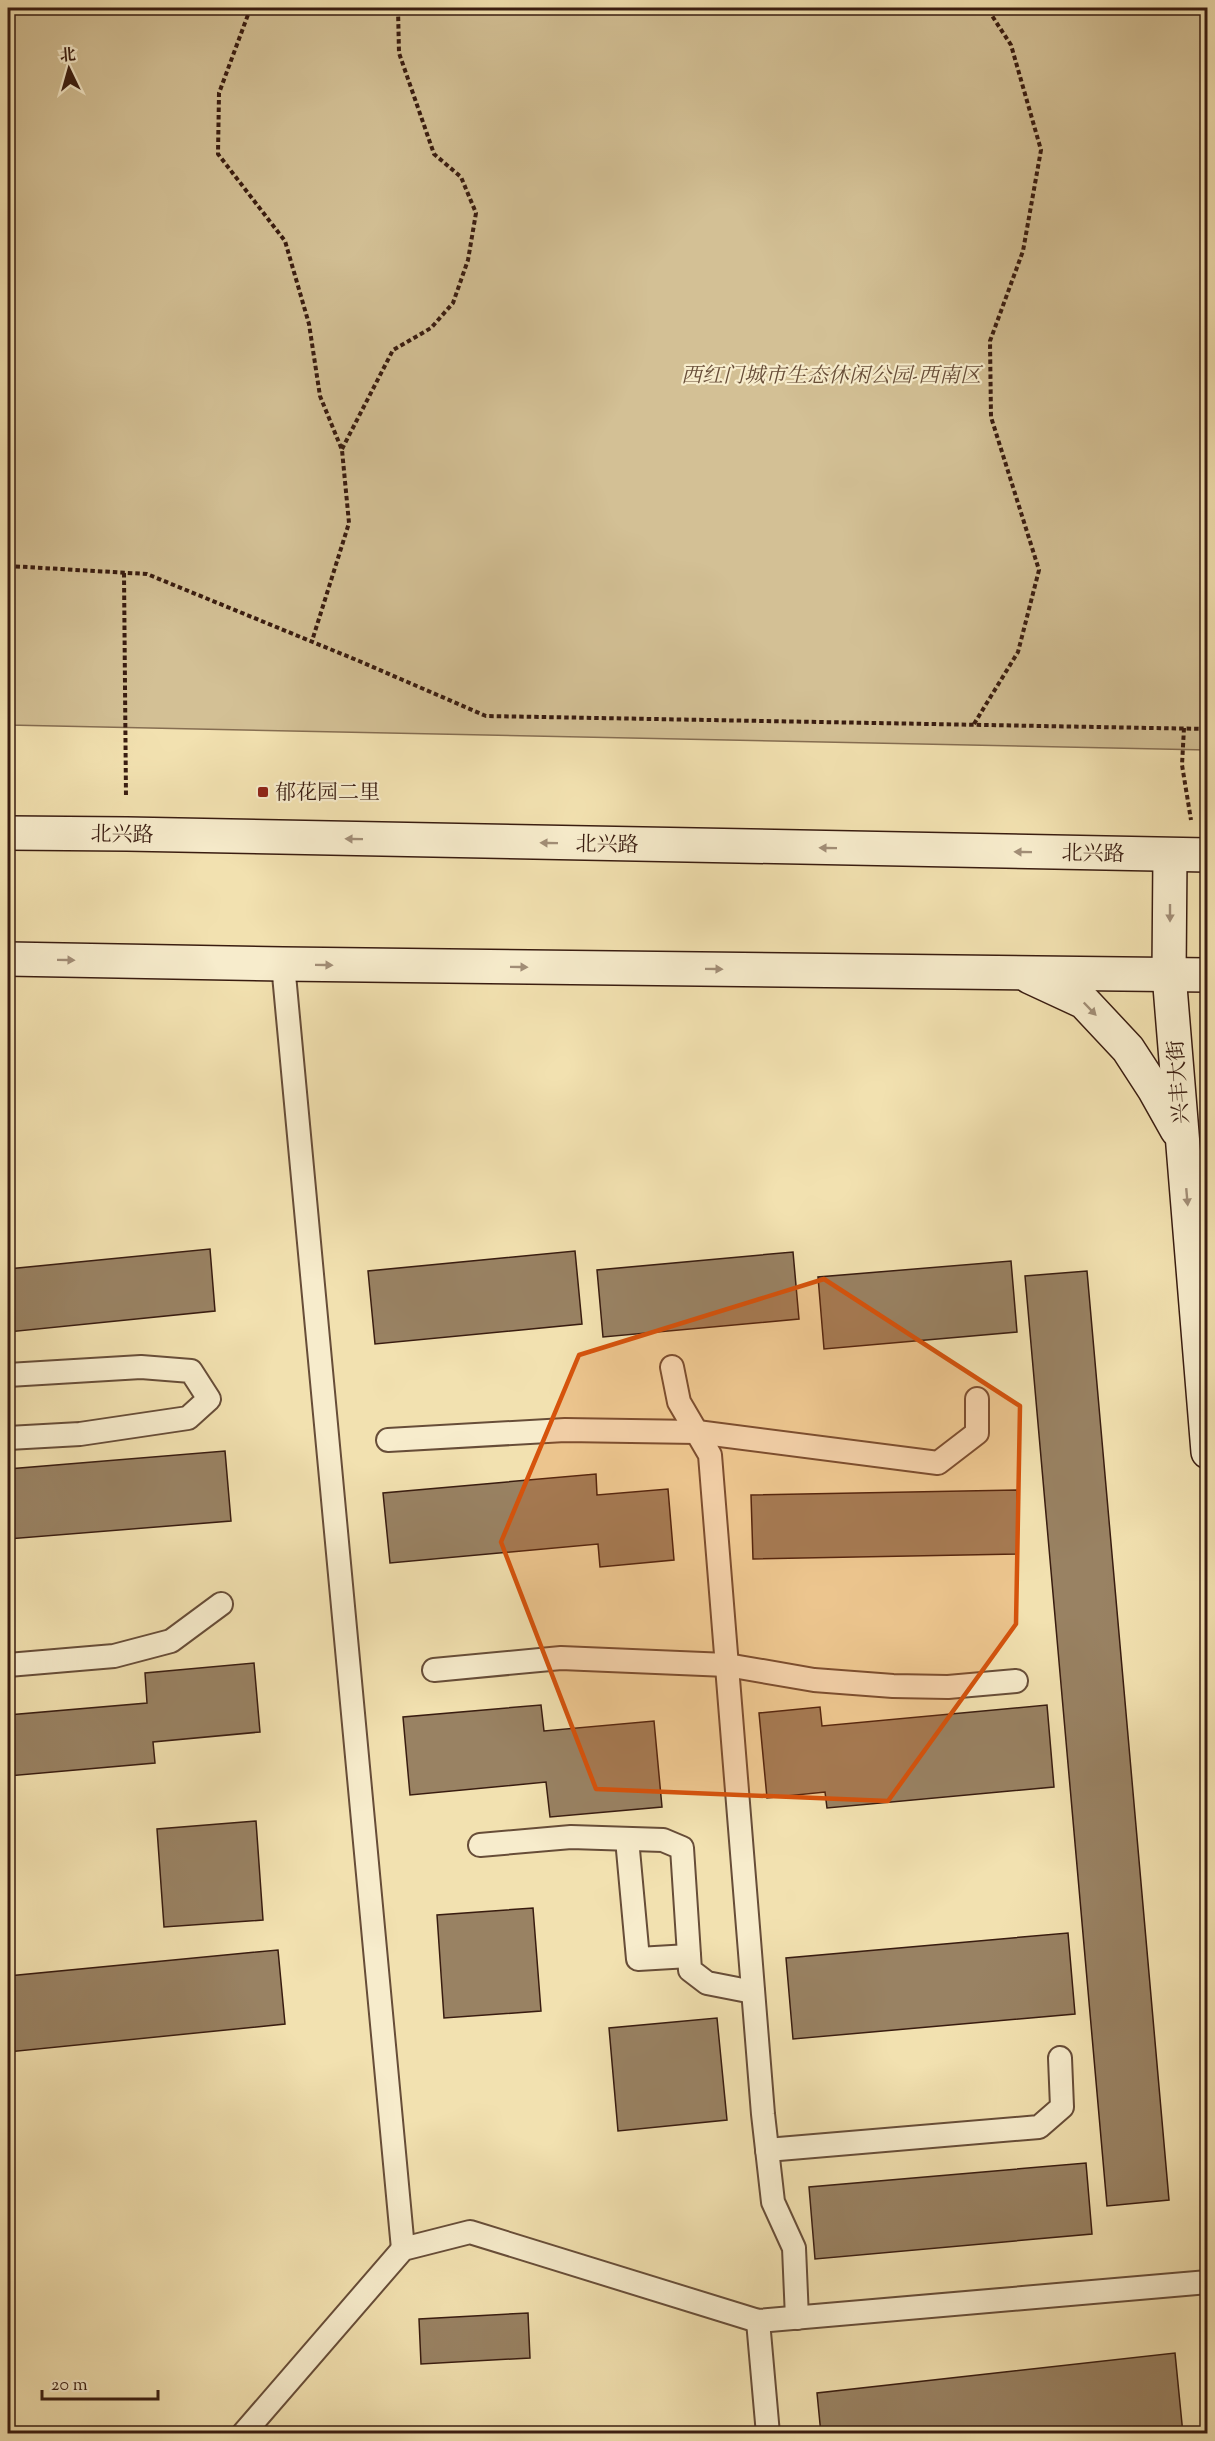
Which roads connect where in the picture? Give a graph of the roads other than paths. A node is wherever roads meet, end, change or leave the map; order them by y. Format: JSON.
{"nodes":[{"id":1,"x":8,"y":833,"type":"edge"},
{"id":2,"x":1191,"y":855,"type":"edge"},
{"id":3,"x":8,"y":959,"type":"edge"},
{"id":4,"x":283,"y":964,"type":"junction"},
{"id":5,"x":1020,"y":972,"type":"junction"},
{"id":6,"x":1169,"y":974,"type":"junction"},
{"id":7,"x":1208,"y":975,"type":"edge"},
{"id":8,"x":1182,"y":1139,"type":"junction"},
{"id":9,"x":672,"y":1366,"type":"dead end"},
{"id":10,"x":8,"y":1375,"type":"edge"},
{"id":11,"x":977,"y":1399,"type":"dead end"},
{"id":12,"x":697,"y":1432,"type":"junction"},
{"id":13,"x":8,"y":1438,"type":"edge"},
{"id":14,"x":388,"y":1440,"type":"dead end"},
{"id":15,"x":1208,"y":1452,"type":"edge"},
{"id":16,"x":221,"y":1604,"type":"dead end"},
{"id":17,"x":8,"y":1665,"type":"edge"},
{"id":18,"x":727,"y":1665,"type":"junction"},
{"id":19,"x":434,"y":1670,"type":"dead end"},
{"id":20,"x":1016,"y":1681,"type":"dead end"},
{"id":21,"x":627,"y":1839,"type":"junction"},
{"id":22,"x":480,"y":1845,"type":"dead end"},
{"id":23,"x":689,"y":1956,"type":"junction"},
{"id":24,"x":753,"y":1992,"type":"junction"},
{"id":25,"x":1060,"y":2058,"type":"dead end"},
{"id":26,"x":767,"y":2150,"type":"junction"},
{"id":27,"x":403,"y":2249,"type":"junction"},
{"id":28,"x":1208,"y":2282,"type":"edge"},
{"id":29,"x":797,"y":2318,"type":"junction"},
{"id":30,"x":758,"y":2321,"type":"junction"},
{"id":31,"x":243,"y":2433,"type":"edge"},
{"id":32,"x":768,"y":2433,"type":"edge"}],
"edges":[{"from":2,"to":1,"type":"main road","name":"北兴路","one_way":true},
{"from":2,"to":6,"type":"main road","name":"兴丰大街","one_way":true},
{"from":3,"to":4,"type":"main road","one_way":true},
{"from":4,"to":5,"type":"main road","one_way":true},
{"from":4,"to":27,"type":"lane"},
{"from":5,"to":6,"type":"main road"},
{"from":5,"to":8,"type":"main road","one_way":true},
{"from":6,"to":7,"type":"main road"},
{"from":6,"to":8,"type":"main road","name":"兴丰大街"},
{"from":8,"to":15,"type":"main road","name":"兴丰大街","one_way":true},
{"from":9,"to":12,"type":"lane"},
{"from":10,"to":13,"type":"lane"},
{"from":11,"to":12,"type":"lane"},
{"from":12,"to":14,"type":"lane"},
{"from":12,"to":18,"type":"lane"},
{"from":16,"to":17,"type":"lane"},
{"from":18,"to":19,"type":"lane"},
{"from":18,"to":20,"type":"lane"},
{"from":18,"to":24,"type":"lane"},
{"from":21,"to":22,"type":"lane"},
{"from":21,"to":23,"type":"lane"},
{"from":21,"to":23,"type":"lane"},
{"from":23,"to":24,"type":"lane"},
{"from":24,"to":26,"type":"lane"},
{"from":25,"to":26,"type":"lane"},
{"from":26,"to":29,"type":"lane"},
{"from":27,"to":30,"type":"lane"},
{"from":27,"to":31,"type":"lane"},
{"from":28,"to":29,"type":"lane"},
{"from":29,"to":30,"type":"lane"},
{"from":30,"to":32,"type":"lane"}]}
